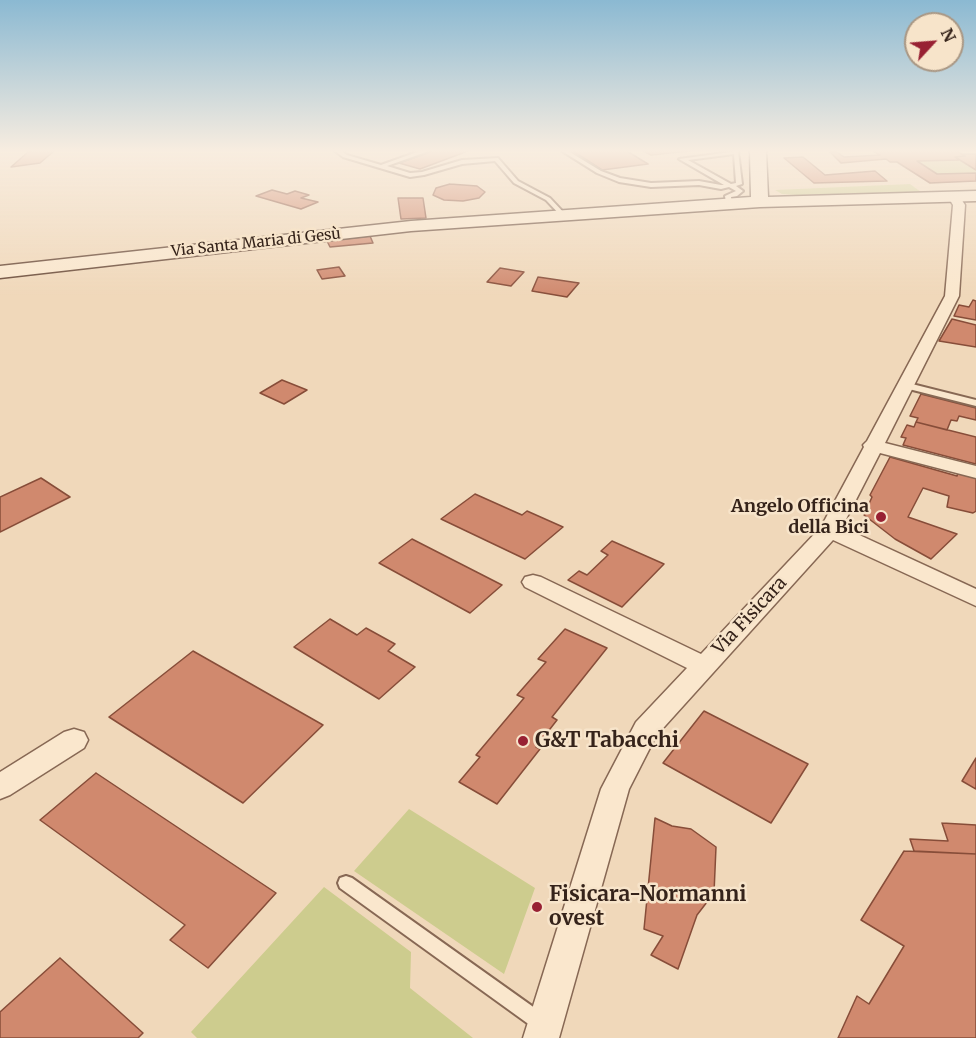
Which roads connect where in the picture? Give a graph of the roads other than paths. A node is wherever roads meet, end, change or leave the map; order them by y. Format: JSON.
{"nodes":[{"id":1,"x":541,"y":199,"type":"edge"},
{"id":2,"x":675,"y":199,"type":"edge"},
{"id":3,"x":749,"y":199,"type":"edge"},
{"id":4,"x":831,"y":199,"type":"edge"},
{"id":5,"x":965,"y":199,"type":"edge"},
{"id":6,"x":760,"y":202,"type":"joint"},
{"id":7,"x":558,"y":209,"type":"junction"},
{"id":8,"x":65,"y":264,"type":"junction"},
{"id":9,"x":0,"y":268,"type":"edge"},
{"id":10,"x":0,"y":272,"type":"edge"},
{"id":11,"x":904,"y":385,"type":"junction"},
{"id":12,"x":976,"y":402,"type":"edge"},
{"id":13,"x":872,"y":445,"type":"junction"},
{"id":14,"x":976,"y":472,"type":"edge"},
{"id":15,"x":830,"y":530,"type":"junction"},
{"id":16,"x":533,"y":582,"type":"dead end"},
{"id":17,"x":976,"y":598,"type":"edge"},
{"id":18,"x":704,"y":666,"type":"junction"},
{"id":19,"x":74,"y":740,"type":"dead end"},
{"id":20,"x":0,"y":787,"type":"edge"},
{"id":21,"x":346,"y":883,"type":"dead end"},
{"id":22,"x":543,"y":1032,"type":"edge"}],
"edges":[{"from":1,"to":7,"type":"lane"},
{"from":2,"to":7,"type":"main road","name":"Via Santa Maria di Gesù"},
{"from":3,"to":6,"type":"main road","name":"Via Santa Maria di Gesù"},
{"from":4,"to":6,"type":"main road","name":"Via Santa Maria di Gesù"},
{"from":5,"to":11,"type":"street","name":"Via Fisicara"},
{"from":7,"to":8,"type":"main road","name":"Via Santa Maria di Gesù"},
{"from":8,"to":9,"type":"main road"},
{"from":8,"to":10,"type":"main road"},
{"from":11,"to":12,"type":"lane"},
{"from":11,"to":13,"type":"street","name":"Via Fisicara"},
{"from":13,"to":14,"type":"street"},
{"from":13,"to":15,"type":"street","name":"Via Fisicara"},
{"from":15,"to":17,"type":"street"},
{"from":15,"to":18,"type":"street","name":"Via Fisicara"},
{"from":16,"to":18,"type":"street"},
{"from":18,"to":22,"type":"street","name":"Via Fisicara"},
{"from":19,"to":20,"type":"street"},
{"from":21,"to":22,"type":"lane"}]}
